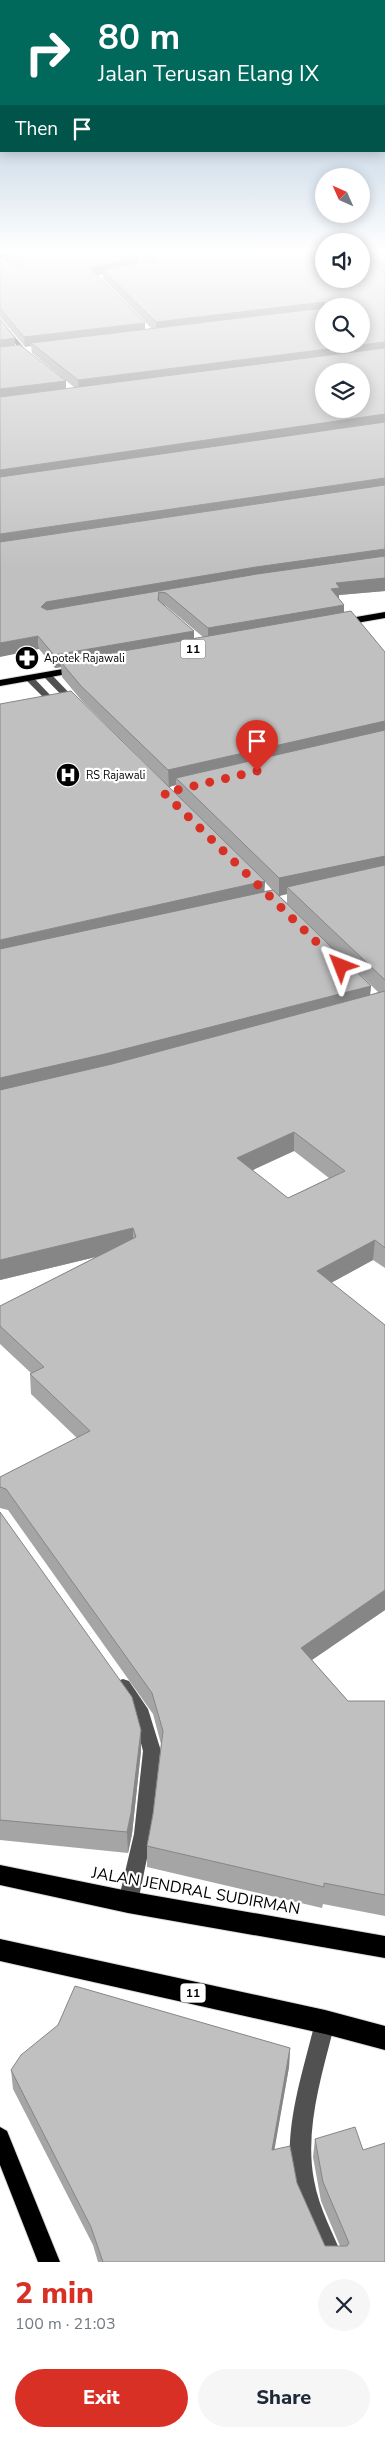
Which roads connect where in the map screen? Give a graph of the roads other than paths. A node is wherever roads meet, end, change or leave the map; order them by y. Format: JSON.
{"nodes":[{"id":1,"x":31,"y":359,"type":"edge"},
{"id":2,"x":37,"y":363,"type":"edge"},
{"id":3,"x":385,"y":615,"type":"edge"},
{"id":4,"x":328,"y":625,"type":"edge"},
{"id":5,"x":94,"y":667,"type":"edge"},
{"id":6,"x":47,"y":675,"type":"junction"},
{"id":7,"x":28,"y":678,"type":"junction"},
{"id":8,"x":0,"y":683,"type":"edge"},
{"id":9,"x":29,"y":702,"type":"edge"},
{"id":10,"x":82,"y":712,"type":"edge"},
{"id":11,"x":113,"y":1671,"type":"edge"},
{"id":12,"x":0,"y":1875,"type":"edge"},
{"id":13,"x":128,"y":1902,"type":"junction"},
{"id":14,"x":385,"y":1948,"type":"edge"},
{"id":15,"x":0,"y":1950,"type":"edge"},
{"id":16,"x":325,"y":2022,"type":"junction"},
{"id":17,"x":385,"y":2038,"type":"edge"},
{"id":18,"x":0,"y":2138,"type":"edge"},
{"id":19,"x":49,"y":2262,"type":"edge"},
{"id":20,"x":334,"y":2262,"type":"edge"}],
"edges":[{"from":1,"to":2,"type":"street"},
{"from":3,"to":4,"type":"highway"},
{"from":5,"to":6,"type":"highway"},
{"from":6,"to":7,"type":"highway"},
{"from":6,"to":10,"type":"street"},
{"from":7,"to":8,"type":"highway"},
{"from":7,"to":9,"type":"street"},
{"from":11,"to":13,"type":"street"},
{"from":12,"to":13,"type":"highway","name":"JALAN JENDRAL SUDIRMAN"},
{"from":13,"to":14,"type":"highway","name":"JALAN JENDRAL SUDIRMAN"},
{"from":15,"to":16,"type":"highway","number":"11"},
{"from":16,"to":17,"type":"highway","number":"11"},
{"from":16,"to":20,"type":"street"},
{"from":18,"to":19,"type":"main road"}]}
